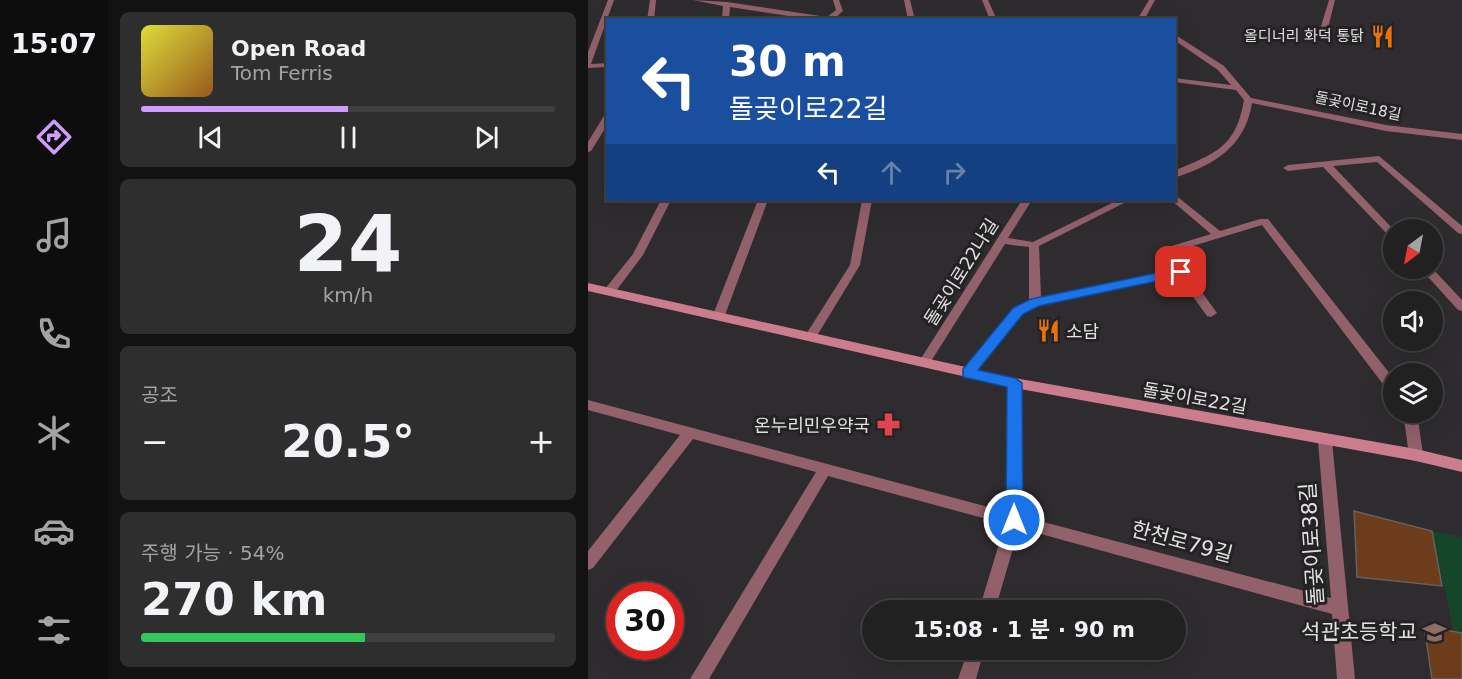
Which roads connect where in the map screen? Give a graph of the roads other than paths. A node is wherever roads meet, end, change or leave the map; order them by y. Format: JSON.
{"nodes":[{"id":1,"x":611,"y":0,"type":"edge"},
{"id":2,"x":653,"y":0,"type":"edge"},
{"id":3,"x":696,"y":0,"type":"edge"},
{"id":4,"x":754,"y":0,"type":"edge"},
{"id":5,"x":836,"y":0,"type":"edge"},
{"id":6,"x":907,"y":0,"type":"edge"},
{"id":7,"x":985,"y":0,"type":"edge"},
{"id":8,"x":1152,"y":0,"type":"edge"},
{"id":9,"x":1332,"y":0,"type":"edge"},
{"id":10,"x":727,"y":4,"type":"junction"},
{"id":11,"x":749,"y":8,"type":"junction"},
{"id":12,"x":773,"y":11,"type":"junction"},
{"id":13,"x":1142,"y":17,"type":"edge"},
{"id":14,"x":650,"y":18,"type":"edge"},
{"id":15,"x":725,"y":18,"type":"edge"},
{"id":16,"x":766,"y":18,"type":"edge"},
{"id":17,"x":821,"y":18,"type":"edge"},
{"id":18,"x":830,"y":18,"type":"edge"},
{"id":19,"x":912,"y":18,"type":"edge"},
{"id":20,"x":993,"y":18,"type":"edge"},
{"id":21,"x":1323,"y":36,"type":"dead end"},
{"id":22,"x":1176,"y":37,"type":"edge"},
{"id":23,"x":588,"y":64,"type":"edge"},
{"id":24,"x":606,"y":64,"type":"edge"},
{"id":25,"x":1176,"y":80,"type":"edge"},
{"id":26,"x":1236,"y":88,"type":"junction"},
{"id":27,"x":1248,"y":99,"type":"junction"},
{"id":28,"x":606,"y":119,"type":"edge"},
{"id":29,"x":1462,"y":137,"type":"edge"},
{"id":30,"x":588,"y":149,"type":"edge"},
{"id":31,"x":1325,"y":164,"type":"junction"},
{"id":32,"x":1288,"y":168,"type":"dead end"},
{"id":33,"x":1176,"y":174,"type":"edge"},
{"id":34,"x":1176,"y":199,"type":"edge"},
{"id":35,"x":665,"y":201,"type":"edge"},
{"id":36,"x":763,"y":201,"type":"edge"},
{"id":37,"x":867,"y":201,"type":"edge"},
{"id":38,"x":1026,"y":201,"type":"edge"},
{"id":39,"x":1123,"y":201,"type":"edge"},
{"id":40,"x":1383,"y":224,"type":"edge"},
{"id":41,"x":1462,"y":231,"type":"edge"},
{"id":42,"x":1219,"y":235,"type":"junction"},
{"id":43,"x":1001,"y":240,"type":"junction"},
{"id":44,"x":1034,"y":245,"type":"junction"},
{"id":45,"x":1181,"y":272,"type":"junction"},
{"id":46,"x":1435,"y":279,"type":"edge"},
{"id":47,"x":588,"y":287,"type":"edge"},
{"id":48,"x":609,"y":292,"type":"junction"},
{"id":49,"x":1035,"y":302,"type":"junction"},
{"id":50,"x":1462,"y":307,"type":"edge"},
{"id":51,"x":1211,"y":313,"type":"dead end"},
{"id":52,"x":718,"y":315,"type":"junction"},
{"id":53,"x":811,"y":336,"type":"junction"},
{"id":54,"x":924,"y":363,"type":"junction"},
{"id":55,"x":968,"y":373,"type":"junction"},
{"id":56,"x":1383,"y":375,"type":"edge"},
{"id":57,"x":1015,"y":383,"type":"junction"},
{"id":58,"x":588,"y":405,"type":"edge"},
{"id":59,"x":1412,"y":423,"type":"edge"},
{"id":60,"x":690,"y":432,"type":"junction"},
{"id":61,"x":1325,"y":441,"type":"junction"},
{"id":62,"x":1416,"y":455,"type":"junction"},
{"id":63,"x":1462,"y":466,"type":"edge"},
{"id":64,"x":825,"y":469,"type":"junction"},
{"id":65,"x":1014,"y":520,"type":"junction"},
{"id":66,"x":588,"y":563,"type":"edge"},
{"id":67,"x":990,"y":600,"type":"edge"},
{"id":68,"x":1338,"y":608,"type":"junction"},
{"id":69,"x":973,"y":660,"type":"edge"},
{"id":70,"x":699,"y":679,"type":"edge"},
{"id":71,"x":967,"y":679,"type":"edge"},
{"id":72,"x":1346,"y":679,"type":"edge"}],
"edges":[{"from":1,"to":23,"type":"street"},
{"from":2,"to":14,"type":"street"},
{"from":3,"to":10,"type":"street"},
{"from":4,"to":11,"type":"street"},
{"from":5,"to":18,"type":"street"},
{"from":6,"to":19,"type":"street"},
{"from":7,"to":20,"type":"street"},
{"from":8,"to":13,"type":"street"},
{"from":9,"to":21,"type":"street"},
{"from":10,"to":11,"type":"street"},
{"from":10,"to":15,"type":"street"},
{"from":11,"to":12,"type":"street"},
{"from":12,"to":16,"type":"street"},
{"from":12,"to":17,"type":"street"},
{"from":22,"to":26,"type":"street"},
{"from":23,"to":24,"type":"street"},
{"from":25,"to":26,"type":"street"},
{"from":26,"to":27,"type":"street"},
{"from":27,"to":29,"type":"street","name":"돌곶이로18길"},
{"from":27,"to":33,"type":"street"},
{"from":28,"to":30,"type":"street"},
{"from":31,"to":32,"type":"street"},
{"from":31,"to":40,"type":"street"},
{"from":31,"to":41,"type":"street"},
{"from":34,"to":42,"type":"street"},
{"from":35,"to":48,"type":"street"},
{"from":36,"to":52,"type":"street"},
{"from":37,"to":53,"type":"street"},
{"from":38,"to":43,"type":"street","name":"돌곶이로22나길"},
{"from":39,"to":44,"type":"street"},
{"from":42,"to":45,"type":"street"},
{"from":42,"to":56,"type":"street"},
{"from":43,"to":44,"type":"street"},
{"from":43,"to":54,"type":"street","name":"돌곶이로22나길"},
{"from":44,"to":49,"type":"street"},
{"from":45,"to":49,"type":"street"},
{"from":45,"to":51,"type":"street"},
{"from":46,"to":50,"type":"street"},
{"from":47,"to":48,"type":"street","name":"돌곶이로22길"},
{"from":48,"to":52,"type":"street","name":"돌곶이로22길"},
{"from":49,"to":55,"type":"street"},
{"from":52,"to":53,"type":"street","name":"돌곶이로22길"},
{"from":53,"to":54,"type":"street","name":"돌곶이로22길"},
{"from":54,"to":55,"type":"street","name":"돌곶이로22길"},
{"from":55,"to":57,"type":"street","name":"돌곶이로22길"},
{"from":57,"to":61,"type":"street","name":"돌곶이로22길"},
{"from":57,"to":65,"type":"street"},
{"from":58,"to":60,"type":"street","name":"한천로79길"},
{"from":59,"to":62,"type":"street"},
{"from":60,"to":64,"type":"street","name":"한천로79길"},
{"from":60,"to":66,"type":"street"},
{"from":61,"to":62,"type":"street","name":"돌곶이로22길"},
{"from":61,"to":68,"type":"street","name":"돌곶이로38길"},
{"from":62,"to":63,"type":"street","name":"돌곶이로22길"},
{"from":64,"to":65,"type":"street","name":"한천로79길"},
{"from":64,"to":70,"type":"street"},
{"from":65,"to":67,"type":"street"},
{"from":65,"to":68,"type":"street","name":"한천로79길"},
{"from":68,"to":72,"type":"street","name":"돌곶이로38길"},
{"from":69,"to":71,"type":"street"}]}
